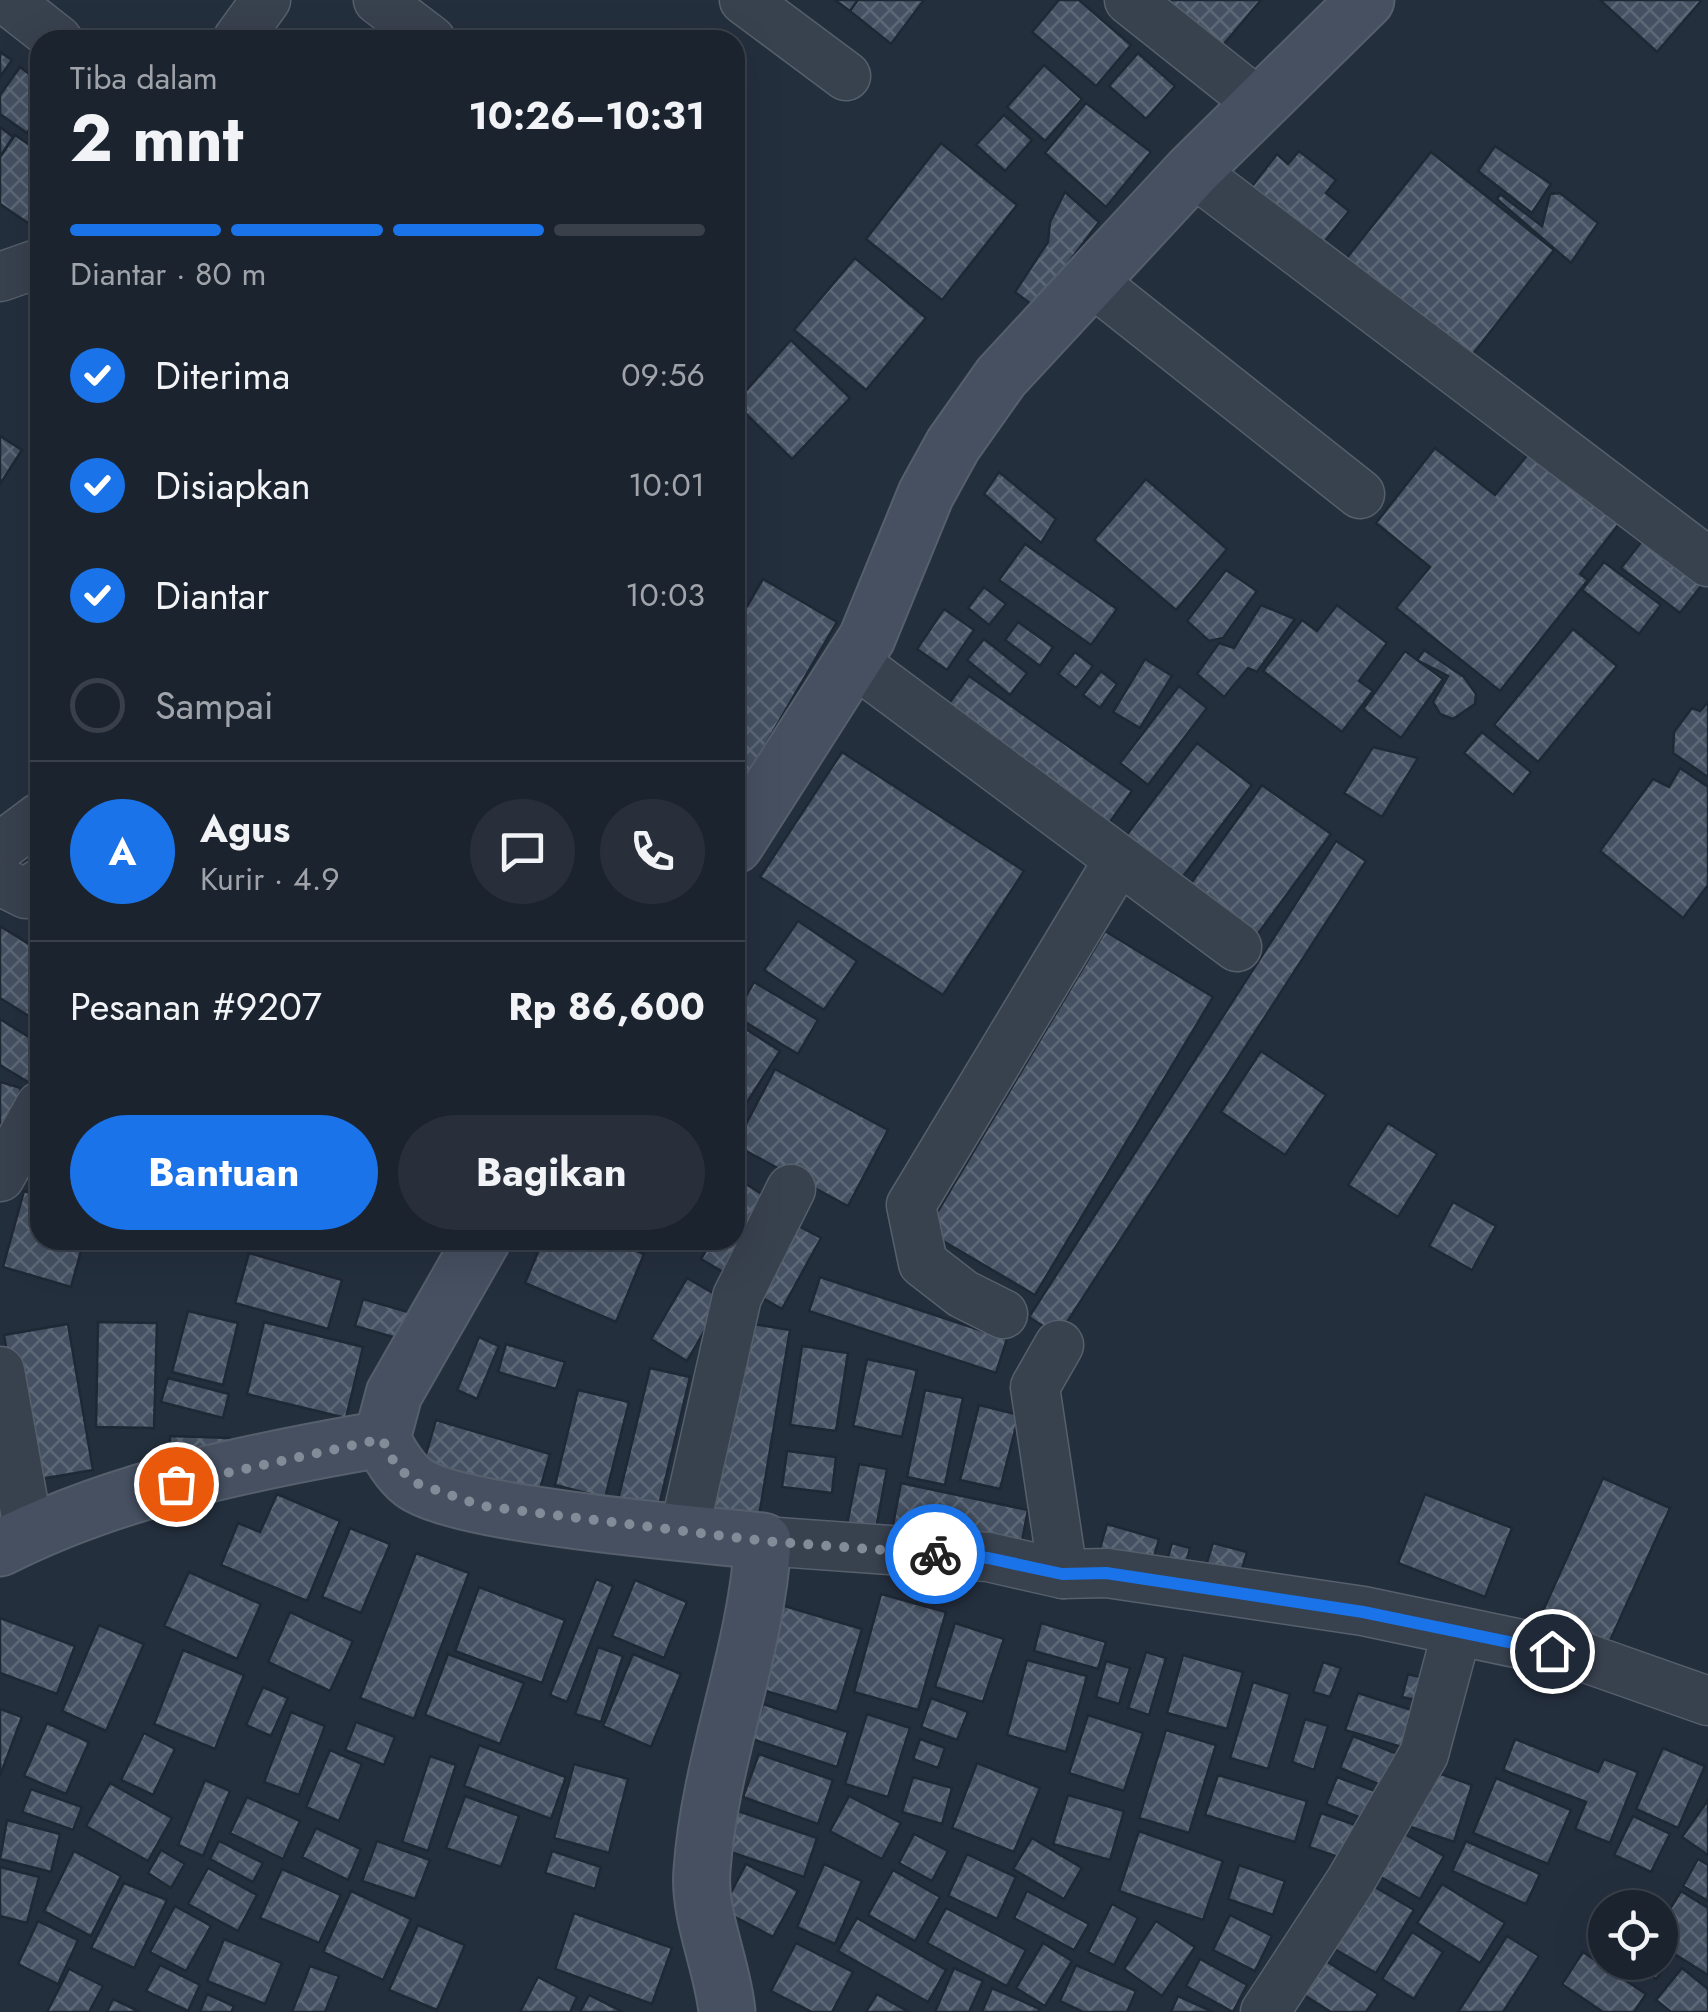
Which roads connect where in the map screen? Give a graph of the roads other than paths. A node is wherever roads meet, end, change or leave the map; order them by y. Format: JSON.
{"nodes":[{"id":1,"x":7,"y":0,"type":"edge"},
{"id":2,"x":266,"y":0,"type":"edge"},
{"id":3,"x":378,"y":0,"type":"edge"},
{"id":4,"x":744,"y":0,"type":"edge"},
{"id":5,"x":1129,"y":0,"type":"edge"},
{"id":6,"x":1366,"y":0,"type":"edge"},
{"id":7,"x":45,"y":30,"type":"edge"},
{"id":8,"x":244,"y":30,"type":"edge"},
{"id":9,"x":418,"y":30,"type":"edge"},
{"id":10,"x":846,"y":76,"type":"dead end"},
{"id":11,"x":1260,"y":105,"type":"junction"},
{"id":12,"x":1192,"y":170,"type":"junction"},
{"id":13,"x":30,"y":266,"type":"edge"},
{"id":14,"x":0,"y":277,"type":"edge"},
{"id":15,"x":1090,"y":280,"type":"junction"},
{"id":16,"x":1360,"y":494,"type":"dead end"},
{"id":17,"x":1708,"y":562,"type":"edge"},
{"id":18,"x":854,"y":662,"type":"junction"},
{"id":19,"x":30,"y":824,"type":"edge"},
{"id":20,"x":745,"y":830,"type":"edge"},
{"id":21,"x":0,"y":846,"type":"edge"},
{"id":22,"x":1118,"y":861,"type":"junction"},
{"id":23,"x":0,"y":881,"type":"edge"},
{"id":24,"x":30,"y":891,"type":"edge"},
{"id":25,"x":1237,"y":947,"type":"dead end"},
{"id":26,"x":30,"y":1124,"type":"edge"},
{"id":27,"x":0,"y":1177,"type":"edge"},
{"id":28,"x":791,"y":1188,"type":"dead end"},
{"id":29,"x":476,"y":1250,"type":"edge"},
{"id":30,"x":1003,"y":1314,"type":"dead end"},
{"id":31,"x":1059,"y":1344,"type":"dead end"},
{"id":32,"x":0,"y":1371,"type":"edge"},
{"id":33,"x":382,"y":1439,"type":"junction"},
{"id":34,"x":684,"y":1532,"type":"junction"},
{"id":35,"x":14,"y":1541,"type":"edge"},
{"id":36,"x":764,"y":1541,"type":"junction"},
{"id":37,"x":1062,"y":1574,"type":"junction"},
{"id":38,"x":1457,"y":1631,"type":"junction"},
{"id":39,"x":1708,"y":1701,"type":"edge"},
{"id":40,"x":727,"y":2012,"type":"edge"},
{"id":41,"x":1265,"y":2012,"type":"edge"}],
"edges":[{"from":1,"to":7,"type":"street"},
{"from":2,"to":8,"type":"street"},
{"from":3,"to":9,"type":"street"},
{"from":4,"to":10,"type":"street"},
{"from":5,"to":11,"type":"street"},
{"from":6,"to":11,"type":"street"},
{"from":11,"to":12,"type":"street"},
{"from":12,"to":15,"type":"street"},
{"from":12,"to":17,"type":"street"},
{"from":13,"to":14,"type":"street"},
{"from":15,"to":16,"type":"street"},
{"from":15,"to":18,"type":"street"},
{"from":18,"to":20,"type":"street"},
{"from":18,"to":22,"type":"street"},
{"from":19,"to":21,"type":"street"},
{"from":22,"to":25,"type":"street"},
{"from":22,"to":30,"type":"street"},
{"from":23,"to":24,"type":"street"},
{"from":26,"to":27,"type":"street"},
{"from":28,"to":34,"type":"street"},
{"from":29,"to":33,"type":"street"},
{"from":31,"to":37,"type":"street"},
{"from":32,"to":35,"type":"street"},
{"from":33,"to":34,"type":"street"},
{"from":33,"to":35,"type":"street"},
{"from":34,"to":36,"type":"street"},
{"from":36,"to":37,"type":"street"},
{"from":36,"to":40,"type":"street"},
{"from":37,"to":38,"type":"street"},
{"from":38,"to":39,"type":"street"},
{"from":38,"to":41,"type":"street"}]}
